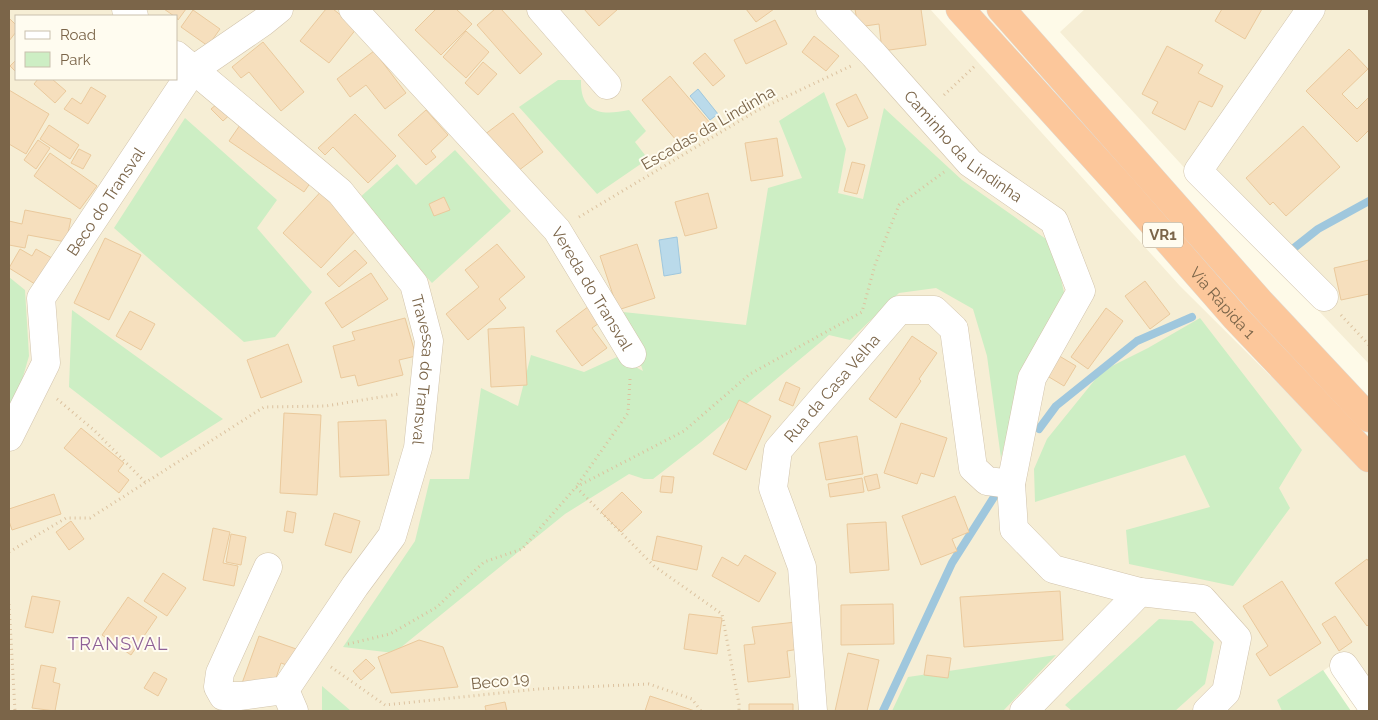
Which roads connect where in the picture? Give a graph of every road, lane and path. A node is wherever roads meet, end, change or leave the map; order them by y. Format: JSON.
{"nodes":[{"id":1,"x":279,"y":9,"type":"edge"},
{"id":2,"x":353,"y":9,"type":"edge"},
{"id":3,"x":541,"y":9,"type":"edge"},
{"id":4,"x":830,"y":9,"type":"edge"},
{"id":5,"x":960,"y":9,"type":"edge"},
{"id":6,"x":1001,"y":9,"type":"edge"},
{"id":7,"x":1311,"y":9,"type":"edge"},
{"id":8,"x":874,"y":55,"type":"junction"},
{"id":9,"x":984,"y":59,"type":"dead end"},
{"id":10,"x":185,"y":63,"type":"edge"},
{"id":11,"x":178,"y":74,"type":"edge"},
{"id":12,"x":175,"y":80,"type":"edge"},
{"id":13,"x":607,"y":85,"type":"dead end"},
{"id":14,"x":925,"y":112,"type":"junction"},
{"id":15,"x":965,"y":157,"type":"junction"},
{"id":16,"x":557,"y":230,"type":"junction"},
{"id":17,"x":1324,"y":297,"type":"joint"},
{"id":18,"x":1369,"y":345,"type":"edge"},
{"id":19,"x":632,"y":354,"type":"joint"},
{"id":20,"x":36,"y":382,"type":"junction"},
{"id":21,"x":424,"y":390,"type":"junction"},
{"id":22,"x":1369,"y":418,"type":"edge"},
{"id":23,"x":9,"y":437,"type":"edge"},
{"id":24,"x":1369,"y":458,"type":"edge"},
{"id":25,"x":146,"y":482,"type":"junction"},
{"id":26,"x":1011,"y":484,"type":"junction"},
{"id":27,"x":576,"y":487,"type":"junction"},
{"id":28,"x":9,"y":552,"type":"edge"},
{"id":29,"x":268,"y":567,"type":"dead end"},
{"id":30,"x":1140,"y":592,"type":"junction"},
{"id":31,"x":9,"y":604,"type":"edge"},
{"id":32,"x":310,"y":652,"type":"junction"},
{"id":33,"x":1344,"y":666,"type":"dead end"},
{"id":34,"x":290,"y":700,"type":"edge"},
{"id":35,"x":1369,"y":702,"type":"edge"},
{"id":36,"x":15,"y":711,"type":"edge"},
{"id":37,"x":701,"y":711,"type":"edge"},
{"id":38,"x":739,"y":711,"type":"edge"},
{"id":39,"x":813,"y":711,"type":"edge"},
{"id":40,"x":1024,"y":711,"type":"edge"},
{"id":41,"x":1207,"y":711,"type":"edge"}],
"edges":[{"from":1,"to":10,"type":"street","name":"Beco do Transval"},
{"from":2,"to":16,"type":"street","name":"Vereda do Transval"},
{"from":3,"to":13,"type":"street"},
{"from":4,"to":8,"type":"street","name":"Caminho da Lindinha"},
{"from":5,"to":24,"type":"highway","name":"Via Rápida 1","number":"VR1"},
{"from":6,"to":22,"type":"highway","name":"Via Rápida 1","number":"VR1"},
{"from":7,"to":17,"type":"street"},
{"from":8,"to":14,"type":"street","name":"Caminho da Lindinha"},
{"from":8,"to":16,"type":"path","name":"Escadas da Lindinha"},
{"from":9,"to":14,"type":"path"},
{"from":10,"to":11,"type":"street","name":"Beco do Transval"},
{"from":10,"to":21,"type":"street","name":"Travessa do Transval"},
{"from":12,"to":20,"type":"street","name":"Beco do Transval"},
{"from":14,"to":15,"type":"street","name":"Caminho da Lindinha"},
{"from":15,"to":26,"type":"street","name":"Caminho da Lindinha"},
{"from":15,"to":27,"type":"path"},
{"from":16,"to":19,"type":"street","name":"Vereda do Transval"},
{"from":17,"to":18,"type":"path"},
{"from":19,"to":27,"type":"path","name":"Vereda do Transval"},
{"from":20,"to":23,"type":"street","name":"Beco do Transval"},
{"from":20,"to":25,"type":"path"},
{"from":21,"to":25,"type":"path"},
{"from":21,"to":32,"type":"street","name":"Travessa do Transval"},
{"from":25,"to":28,"type":"path"},
{"from":26,"to":30,"type":"street"},
{"from":26,"to":39,"type":"street","name":"Rua da Casa Velha"},
{"from":27,"to":32,"type":"path","name":"Vereda do Transval"},
{"from":27,"to":38,"type":"path"},
{"from":29,"to":34,"type":"street","name":"Travessa do Transval"},
{"from":30,"to":40,"type":"street"},
{"from":30,"to":41,"type":"street"},
{"from":31,"to":36,"type":"path"},
{"from":32,"to":34,"type":"street","name":"Travessa do Transval"},
{"from":32,"to":37,"type":"path","name":"Beco 19"},
{"from":33,"to":35,"type":"street"}]}
